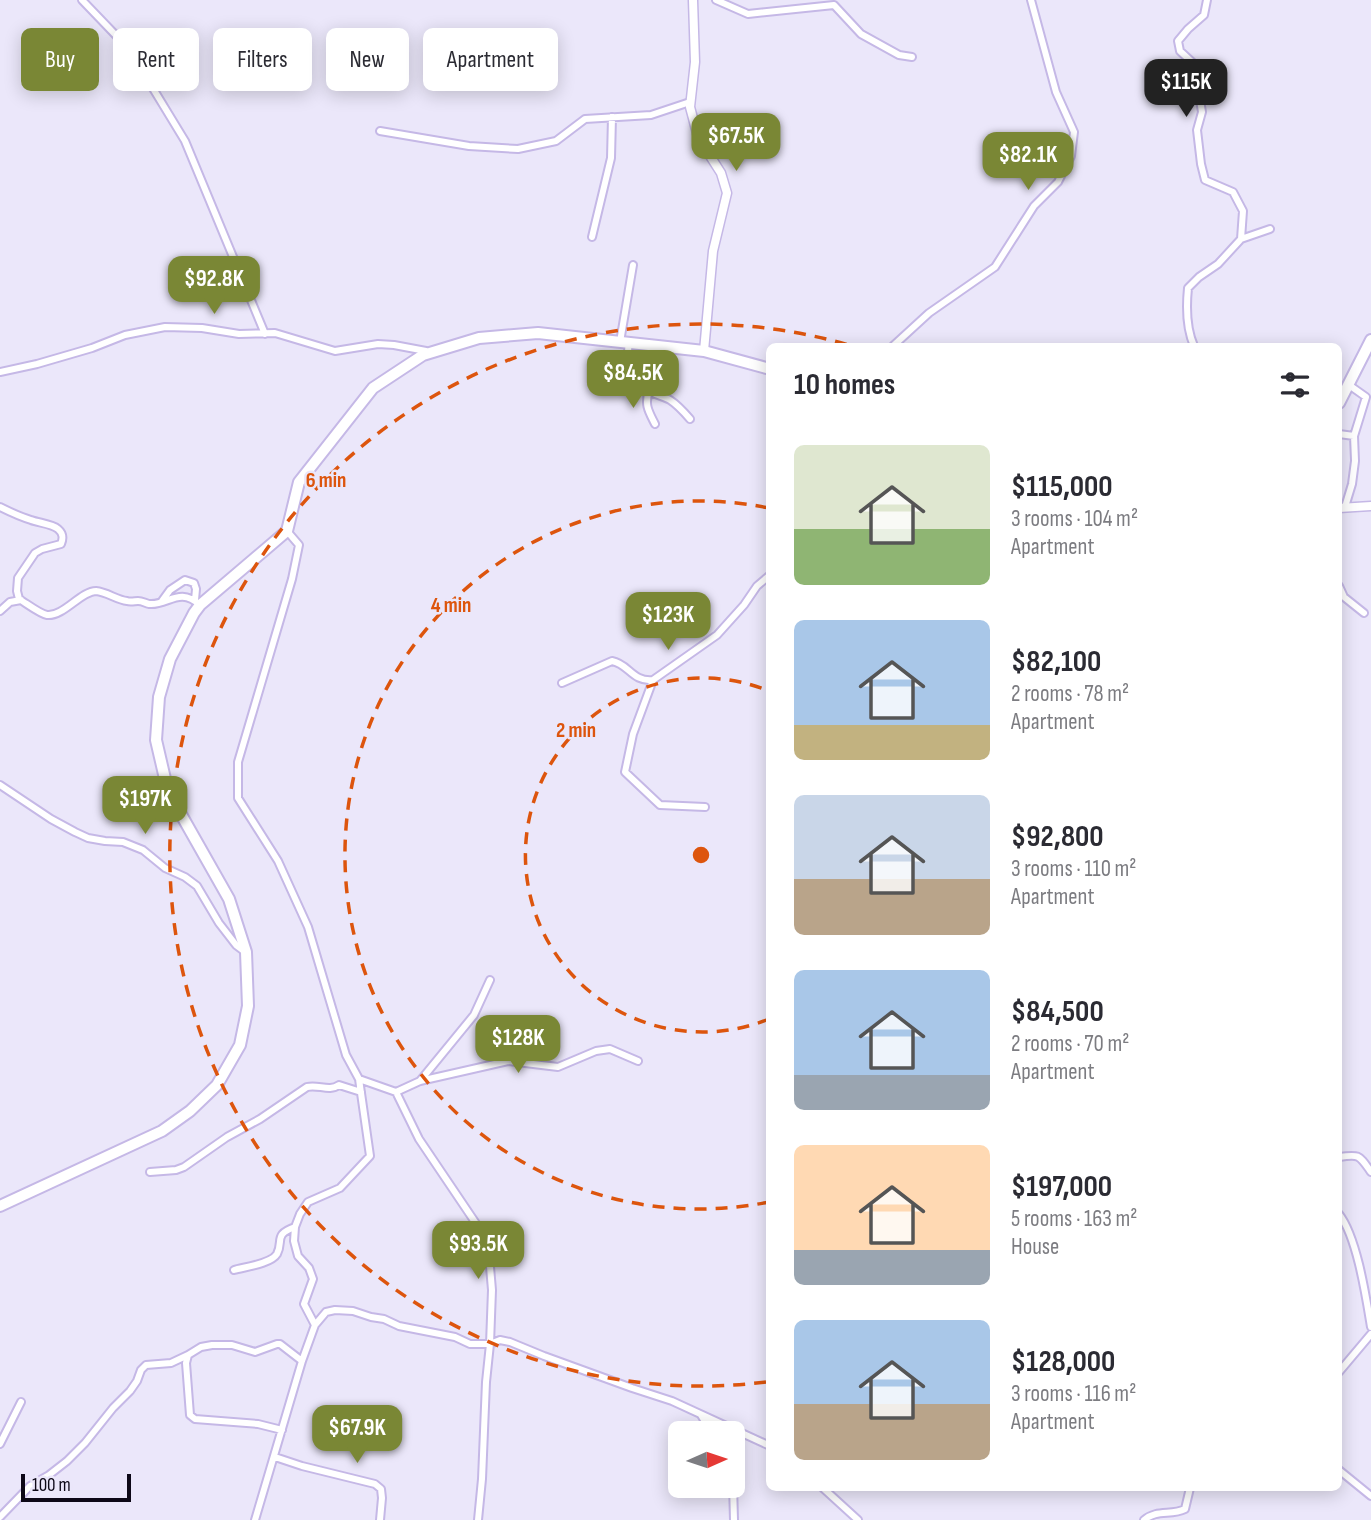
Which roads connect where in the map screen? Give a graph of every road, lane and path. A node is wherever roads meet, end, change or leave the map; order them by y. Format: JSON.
{"nodes":[{"id":1,"x":82,"y":0,"type":"edge"},
{"id":2,"x":693,"y":0,"type":"edge"},
{"id":3,"x":716,"y":0,"type":"edge"},
{"id":4,"x":1031,"y":0,"type":"edge"},
{"id":5,"x":1207,"y":0,"type":"edge"},
{"id":6,"x":912,"y":57,"type":"dead end"},
{"id":7,"x":690,"y":102,"type":"junction"},
{"id":8,"x":612,"y":117,"type":"junction"},
{"id":9,"x":380,"y":131,"type":"dead end"},
{"id":10,"x":1270,"y":229,"type":"dead end"},
{"id":11,"x":592,"y":237,"type":"dead end"},
{"id":12,"x":1241,"y":239,"type":"junction"},
{"id":13,"x":632,"y":265,"type":"dead end"},
{"id":14,"x":265,"y":334,"type":"junction"},
{"id":15,"x":1371,"y":340,"type":"edge"},
{"id":16,"x":624,"y":343,"type":"junction"},
{"id":17,"x":896,"y":343,"type":"edge"},
{"id":18,"x":1193,"y":343,"type":"edge"},
{"id":19,"x":704,"y":351,"type":"junction"},
{"id":20,"x":431,"y":352,"type":"junction"},
{"id":21,"x":766,"y":368,"type":"edge"},
{"id":22,"x":0,"y":372,"type":"edge"},
{"id":23,"x":1349,"y":385,"type":"junction"},
{"id":24,"x":649,"y":391,"type":"junction"},
{"id":25,"x":1342,"y":398,"type":"edge"},
{"id":26,"x":690,"y":419,"type":"dead end"},
{"id":27,"x":655,"y":425,"type":"dead end"},
{"id":28,"x":1342,"y":434,"type":"edge"},
{"id":29,"x":1354,"y":436,"type":"junction"},
{"id":30,"x":0,"y":506,"type":"edge"},
{"id":31,"x":1371,"y":506,"type":"edge"},
{"id":32,"x":1342,"y":507,"type":"edge"},
{"id":33,"x":286,"y":531,"type":"junction"},
{"id":34,"x":766,"y":578,"type":"edge"},
{"id":35,"x":1342,"y":593,"type":"edge"},
{"id":36,"x":21,"y":600,"type":"junction"},
{"id":37,"x":162,"y":601,"type":"junction"},
{"id":38,"x":197,"y":603,"type":"junction"},
{"id":39,"x":0,"y":611,"type":"edge"},
{"id":40,"x":1364,"y":613,"type":"dead end"},
{"id":41,"x":653,"y":680,"type":"junction"},
{"id":42,"x":562,"y":683,"type":"dead end"},
{"id":43,"x":0,"y":785,"type":"edge"},
{"id":44,"x":705,"y":807,"type":"dead end"},
{"id":45,"x":246,"y":952,"type":"junction"},
{"id":46,"x":490,"y":980,"type":"dead end"},
{"id":47,"x":638,"y":1061,"type":"dead end"},
{"id":48,"x":359,"y":1079,"type":"junction"},
{"id":49,"x":420,"y":1080,"type":"junction"},
{"id":50,"x":396,"y":1091,"type":"junction"},
{"id":51,"x":361,"y":1092,"type":"junction"},
{"id":52,"x":1342,"y":1157,"type":"edge"},
{"id":53,"x":150,"y":1172,"type":"dead end"},
{"id":54,"x":1371,"y":1172,"type":"edge"},
{"id":55,"x":0,"y":1206,"type":"edge"},
{"id":56,"x":1342,"y":1220,"type":"edge"},
{"id":57,"x":295,"y":1227,"type":"junction"},
{"id":58,"x":233,"y":1270,"type":"dead end"},
{"id":59,"x":315,"y":1325,"type":"junction"},
{"id":60,"x":1371,"y":1327,"type":"edge"},
{"id":61,"x":1371,"y":1334,"type":"edge"},
{"id":62,"x":490,"y":1344,"type":"junction"},
{"id":63,"x":188,"y":1355,"type":"junction"},
{"id":64,"x":302,"y":1361,"type":"junction"},
{"id":65,"x":1342,"y":1368,"type":"edge"},
{"id":66,"x":21,"y":1402,"type":"dead end"},
{"id":67,"x":700,"y":1414,"type":"junction"},
{"id":68,"x":704,"y":1421,"type":"edge"},
{"id":69,"x":282,"y":1430,"type":"junction"},
{"id":70,"x":766,"y":1443,"type":"edge"},
{"id":71,"x":0,"y":1444,"type":"edge"},
{"id":72,"x":275,"y":1457,"type":"junction"},
{"id":73,"x":1342,"y":1472,"type":"edge"},
{"id":74,"x":826,"y":1491,"type":"edge"},
{"id":75,"x":1189,"y":1491,"type":"edge"},
{"id":76,"x":1371,"y":1496,"type":"edge"},
{"id":77,"x":733,"y":1498,"type":"edge"},
{"id":78,"x":0,"y":1517,"type":"edge"},
{"id":79,"x":256,"y":1520,"type":"edge"},
{"id":80,"x":380,"y":1520,"type":"edge"},
{"id":81,"x":478,"y":1520,"type":"edge"},
{"id":82,"x":734,"y":1520,"type":"edge"},
{"id":83,"x":858,"y":1520,"type":"edge"},
{"id":84,"x":1144,"y":1520,"type":"edge"}],
"edges":[{"from":1,"to":14,"type":"street"},
{"from":2,"to":7,"type":"street"},
{"from":3,"to":6,"type":"street"},
{"from":4,"to":17,"type":"street"},
{"from":5,"to":12,"type":"street"},
{"from":7,"to":8,"type":"street"},
{"from":7,"to":19,"type":"street"},
{"from":8,"to":9,"type":"street"},
{"from":8,"to":11,"type":"street"},
{"from":10,"to":12,"type":"street"},
{"from":12,"to":18,"type":"street"},
{"from":13,"to":16,"type":"street"},
{"from":14,"to":20,"type":"street"},
{"from":14,"to":22,"type":"street"},
{"from":15,"to":23,"type":"highway"},
{"from":16,"to":19,"type":"highway"},
{"from":16,"to":20,"type":"highway"},
{"from":16,"to":24,"type":"street"},
{"from":19,"to":21,"type":"highway"},
{"from":20,"to":33,"type":"highway"},
{"from":23,"to":25,"type":"highway"},
{"from":23,"to":29,"type":"street"},
{"from":24,"to":26,"type":"street"},
{"from":24,"to":27,"type":"street"},
{"from":28,"to":29,"type":"street"},
{"from":29,"to":32,"type":"street"},
{"from":30,"to":36,"type":"street"},
{"from":31,"to":32,"type":"street"},
{"from":33,"to":38,"type":"highway"},
{"from":33,"to":48,"type":"street"},
{"from":34,"to":41,"type":"street"},
{"from":35,"to":40,"type":"street"},
{"from":36,"to":37,"type":"street"},
{"from":36,"to":39,"type":"street"},
{"from":37,"to":38,"type":"street"},
{"from":37,"to":38,"type":"street"},
{"from":38,"to":45,"type":"highway"},
{"from":41,"to":42,"type":"street"},
{"from":41,"to":44,"type":"street"},
{"from":43,"to":45,"type":"street"},
{"from":45,"to":55,"type":"highway"},
{"from":46,"to":49,"type":"street"},
{"from":47,"to":49,"type":"street"},
{"from":48,"to":50,"type":"street"},
{"from":48,"to":51,"type":"street"},
{"from":49,"to":50,"type":"street"},
{"from":50,"to":62,"type":"street"},
{"from":51,"to":53,"type":"street"},
{"from":51,"to":57,"type":"street"},
{"from":52,"to":54,"type":"street"},
{"from":56,"to":60,"type":"street"},
{"from":57,"to":58,"type":"street"},
{"from":57,"to":59,"type":"street"},
{"from":59,"to":62,"type":"street"},
{"from":59,"to":64,"type":"street"},
{"from":61,"to":65,"type":"street"},
{"from":62,"to":67,"type":"street"},
{"from":62,"to":81,"type":"street"},
{"from":63,"to":64,"type":"street"},
{"from":63,"to":69,"type":"street"},
{"from":63,"to":78,"type":"street"},
{"from":64,"to":69,"type":"street"},
{"from":66,"to":71,"type":"street"},
{"from":67,"to":68,"type":"street"},
{"from":67,"to":70,"type":"street"},
{"from":69,"to":72,"type":"street"},
{"from":72,"to":79,"type":"street"},
{"from":72,"to":80,"type":"street"},
{"from":73,"to":76,"type":"street"},
{"from":74,"to":83,"type":"street"},
{"from":75,"to":84,"type":"street"},
{"from":77,"to":82,"type":"street"}]}
